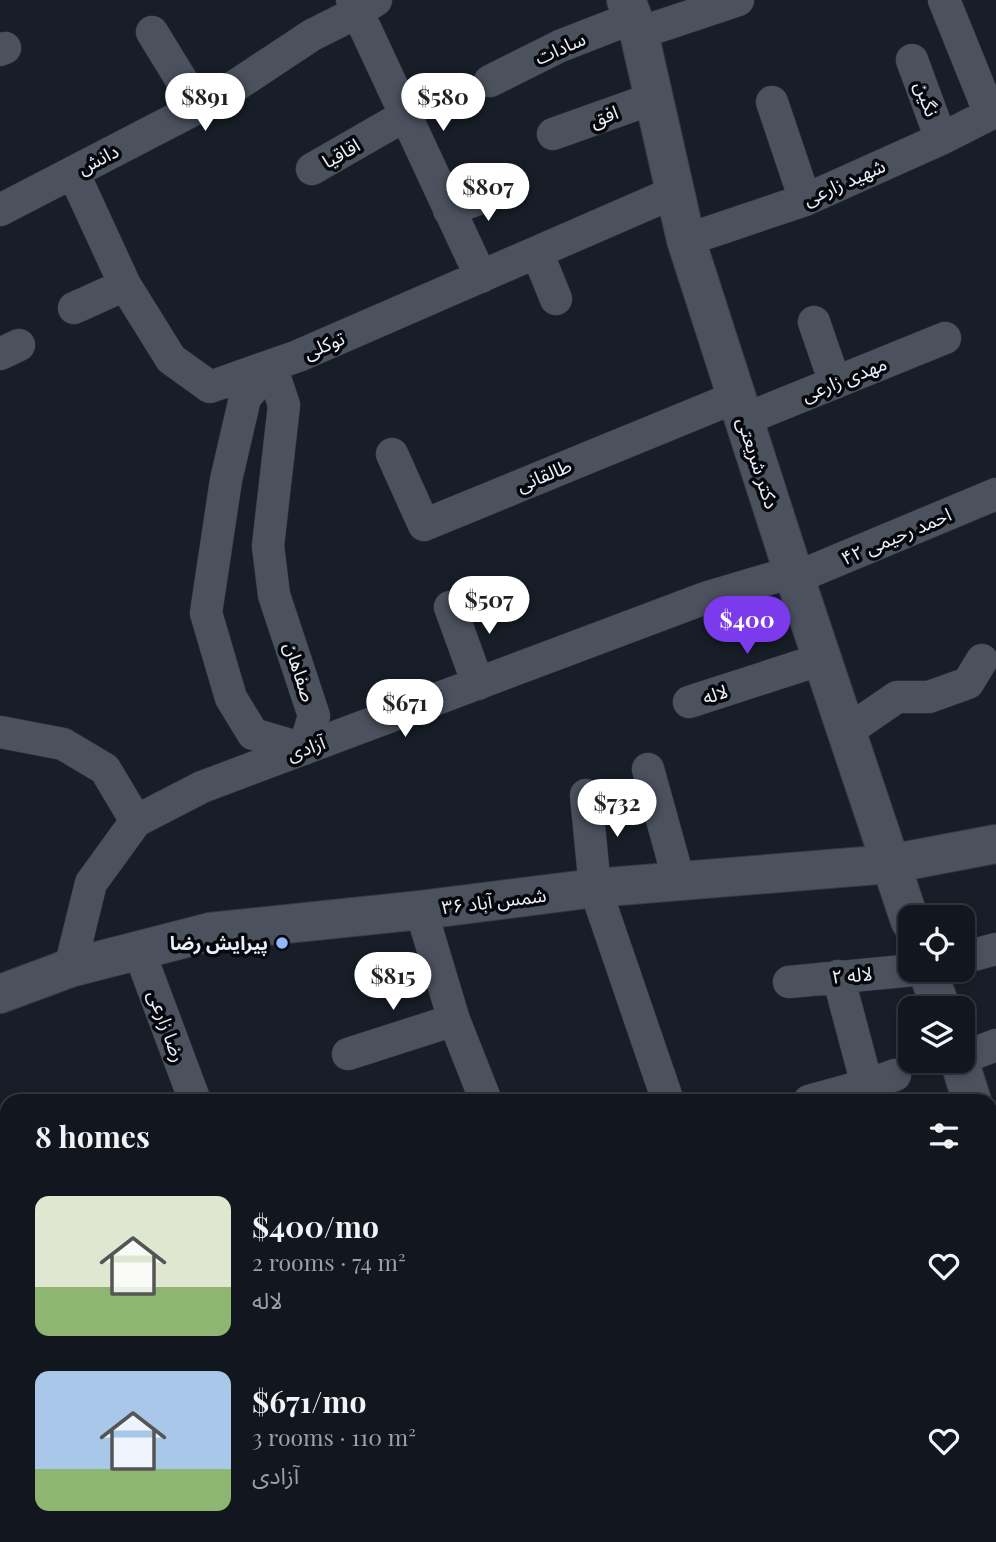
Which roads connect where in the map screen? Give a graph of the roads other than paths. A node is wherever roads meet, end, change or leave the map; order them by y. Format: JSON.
{"nodes":[{"id":1,"x":738,"y":0,"type":"edge"},
{"id":2,"x":944,"y":0,"type":"edge"},
{"id":3,"x":362,"y":4,"type":"edge"},
{"id":4,"x":632,"y":17,"type":"edge"},
{"id":5,"x":152,"y":32,"type":"dead end"},
{"id":6,"x":912,"y":60,"type":"dead end"},
{"id":7,"x":490,"y":81,"type":"dead end"},
{"id":8,"x":654,"y":98,"type":"junction"},
{"id":9,"x":772,"y":102,"type":"dead end"},
{"id":10,"x":198,"y":107,"type":"junction"},
{"id":11,"x":993,"y":113,"type":"edge"},
{"id":12,"x":406,"y":115,"type":"junction"},
{"id":13,"x":553,"y":134,"type":"dead end"},
{"id":14,"x":941,"y":139,"type":"junction"},
{"id":15,"x":312,"y":169,"type":"dead end"},
{"id":16,"x":73,"y":172,"type":"junction"},
{"id":17,"x":509,"y":187,"type":"dead end"},
{"id":18,"x":675,"y":192,"type":"junction"},
{"id":19,"x":805,"y":200,"type":"junction"},
{"id":20,"x":0,"y":210,"type":"edge"},
{"id":21,"x":449,"y":210,"type":"junction"},
{"id":22,"x":686,"y":240,"type":"junction"},
{"id":23,"x":537,"y":252,"type":"junction"},
{"id":24,"x":481,"y":276,"type":"junction"},
{"id":25,"x":125,"y":285,"type":"junction"},
{"id":26,"x":556,"y":299,"type":"dead end"},
{"id":27,"x":74,"y":308,"type":"dead end"},
{"id":28,"x":814,"y":322,"type":"dead end"},
{"id":29,"x":945,"y":338,"type":"dead end"},
{"id":30,"x":271,"y":366,"type":"junction"},
{"id":31,"x":835,"y":383,"type":"junction"},
{"id":32,"x":739,"y":408,"type":"junction"},
{"id":33,"x":392,"y":454,"type":"dead end"},
{"id":34,"x":996,"y":494,"type":"edge"},
{"id":35,"x":794,"y":575,"type":"junction"},
{"id":36,"x":450,"y":607,"type":"dead end"},
{"id":37,"x":822,"y":659,"type":"junction"},
{"id":38,"x":982,"y":660,"type":"dead end"},
{"id":39,"x":478,"y":684,"type":"junction"},
{"id":40,"x":689,"y":702,"type":"dead end"},
{"id":41,"x":0,"y":732,"type":"edge"},
{"id":42,"x":846,"y":732,"type":"junction"},
{"id":43,"x":304,"y":749,"type":"junction"},
{"id":44,"x":648,"y":769,"type":"dead end"},
{"id":45,"x":586,"y":795,"type":"dead end"},
{"id":46,"x":136,"y":821,"type":"junction"},
{"id":47,"x":996,"y":844,"type":"edge"},
{"id":48,"x":890,"y":864,"type":"junction"},
{"id":49,"x":679,"y":881,"type":"junction"},
{"id":50,"x":596,"y":888,"type":"junction"},
{"id":51,"x":904,"y":905,"type":"edge"},
{"id":52,"x":421,"y":911,"type":"junction"},
{"id":53,"x":996,"y":949,"type":"edge"},
{"id":54,"x":139,"y":951,"type":"junction"},
{"id":55,"x":975,"y":955,"type":"edge"},
{"id":56,"x":70,"y":968,"type":"junction"},
{"id":57,"x":898,"y":971,"type":"edge"},
{"id":58,"x":838,"y":976,"type":"junction"},
{"id":59,"x":789,"y":982,"type":"dead end"},
{"id":60,"x":0,"y":994,"type":"edge"},
{"id":61,"x":454,"y":1020,"type":"junction"},
{"id":62,"x":996,"y":1045,"type":"edge"},
{"id":63,"x":975,"y":1053,"type":"edge"},
{"id":64,"x":348,"y":1054,"type":"dead end"},
{"id":65,"x":964,"y":1073,"type":"edge"},
{"id":66,"x":192,"y":1094,"type":"edge"},
{"id":67,"x":483,"y":1094,"type":"edge"},
{"id":68,"x":666,"y":1094,"type":"edge"},
{"id":69,"x":833,"y":1094,"type":"edge"},
{"id":70,"x":969,"y":1094,"type":"edge"}],
"edges":[{"from":1,"to":4,"type":"street","name":"سادات"},
{"from":2,"to":11,"type":"street"},
{"from":3,"to":10,"type":"street","name":"دانش"},
{"from":3,"to":12,"type":"street"},
{"from":4,"to":7,"type":"street","name":"سادات"},
{"from":4,"to":8,"type":"street","name":"دکتر شریعتی"},
{"from":5,"to":10,"type":"street"},
{"from":6,"to":14,"type":"street","name":"نگین"},
{"from":8,"to":13,"type":"street","name":"افق"},
{"from":8,"to":18,"type":"street","name":"دکتر شریعتی"},
{"from":9,"to":19,"type":"street"},
{"from":10,"to":16,"type":"street","name":"دانش"},
{"from":11,"to":14,"type":"street","name":"شهید زارعی"},
{"from":12,"to":15,"type":"street","name":"اقاقیا"},
{"from":12,"to":21,"type":"street"},
{"from":14,"to":19,"type":"street","name":"شهید زارعی"},
{"from":16,"to":20,"type":"street","name":"دانش"},
{"from":16,"to":25,"type":"street","name":"توکلی"},
{"from":17,"to":21,"type":"street"},
{"from":18,"to":22,"type":"street","name":"دکتر شریعتی"},
{"from":18,"to":23,"type":"street","name":"توکلی"},
{"from":19,"to":22,"type":"street","name":"شهید زارعی"},
{"from":21,"to":24,"type":"street"},
{"from":22,"to":32,"type":"street","name":"دکتر شریعتی"},
{"from":23,"to":24,"type":"street","name":"توکلی"},
{"from":23,"to":26,"type":"street"},
{"from":24,"to":30,"type":"street","name":"توکلی"},
{"from":25,"to":27,"type":"street"},
{"from":25,"to":30,"type":"street","name":"توکلی"},
{"from":28,"to":31,"type":"street"},
{"from":29,"to":31,"type":"street","name":"مهدی زارعی"},
{"from":30,"to":43,"type":"street","name":"صفاهان"},
{"from":30,"to":43,"type":"street"},
{"from":31,"to":32,"type":"street","name":"مهدی زارعی"},
{"from":32,"to":33,"type":"street","name":"طالقانی"},
{"from":32,"to":35,"type":"street","name":"دکتر شریعتی"},
{"from":34,"to":35,"type":"street","name":"۴۲ احمد رحیمی"},
{"from":35,"to":37,"type":"street","name":"دکتر شریعتی"},
{"from":35,"to":39,"type":"street","name":"آزادی"},
{"from":36,"to":39,"type":"street"},
{"from":37,"to":40,"type":"street","name":"لاله"},
{"from":37,"to":42,"type":"street","name":"دکتر شریعتی"},
{"from":38,"to":42,"type":"street"},
{"from":39,"to":43,"type":"street","name":"آزادی"},
{"from":41,"to":46,"type":"street"},
{"from":42,"to":48,"type":"street","name":"دکتر شریعتی"},
{"from":43,"to":46,"type":"street","name":"آزادی"},
{"from":44,"to":49,"type":"street"},
{"from":45,"to":50,"type":"street"},
{"from":46,"to":56,"type":"street","name":"آزادی"},
{"from":47,"to":48,"type":"street","name":"شمس آباد ۳۶"},
{"from":48,"to":49,"type":"street","name":"شمس آباد ۳۶"},
{"from":48,"to":51,"type":"street","name":"دکتر شریعتی"},
{"from":49,"to":50,"type":"street","name":"شمس آباد ۳۶"},
{"from":50,"to":52,"type":"street","name":"شمس آباد ۳۶"},
{"from":50,"to":68,"type":"street"},
{"from":52,"to":54,"type":"street","name":"شمس آباد ۳۶"},
{"from":52,"to":61,"type":"street"},
{"from":53,"to":55,"type":"street"},
{"from":54,"to":56,"type":"street","name":"شمس آباد ۳۶"},
{"from":54,"to":66,"type":"street","name":"رضا زارعی"},
{"from":56,"to":60,"type":"street","name":"شمس آباد ۳۶"},
{"from":57,"to":58,"type":"street","name":"لاله ۲"},
{"from":58,"to":59,"type":"street","name":"لاله ۲"},
{"from":58,"to":69,"type":"street"},
{"from":61,"to":64,"type":"street"},
{"from":61,"to":67,"type":"street"},
{"from":62,"to":63,"type":"street"},
{"from":65,"to":70,"type":"street"}]}
